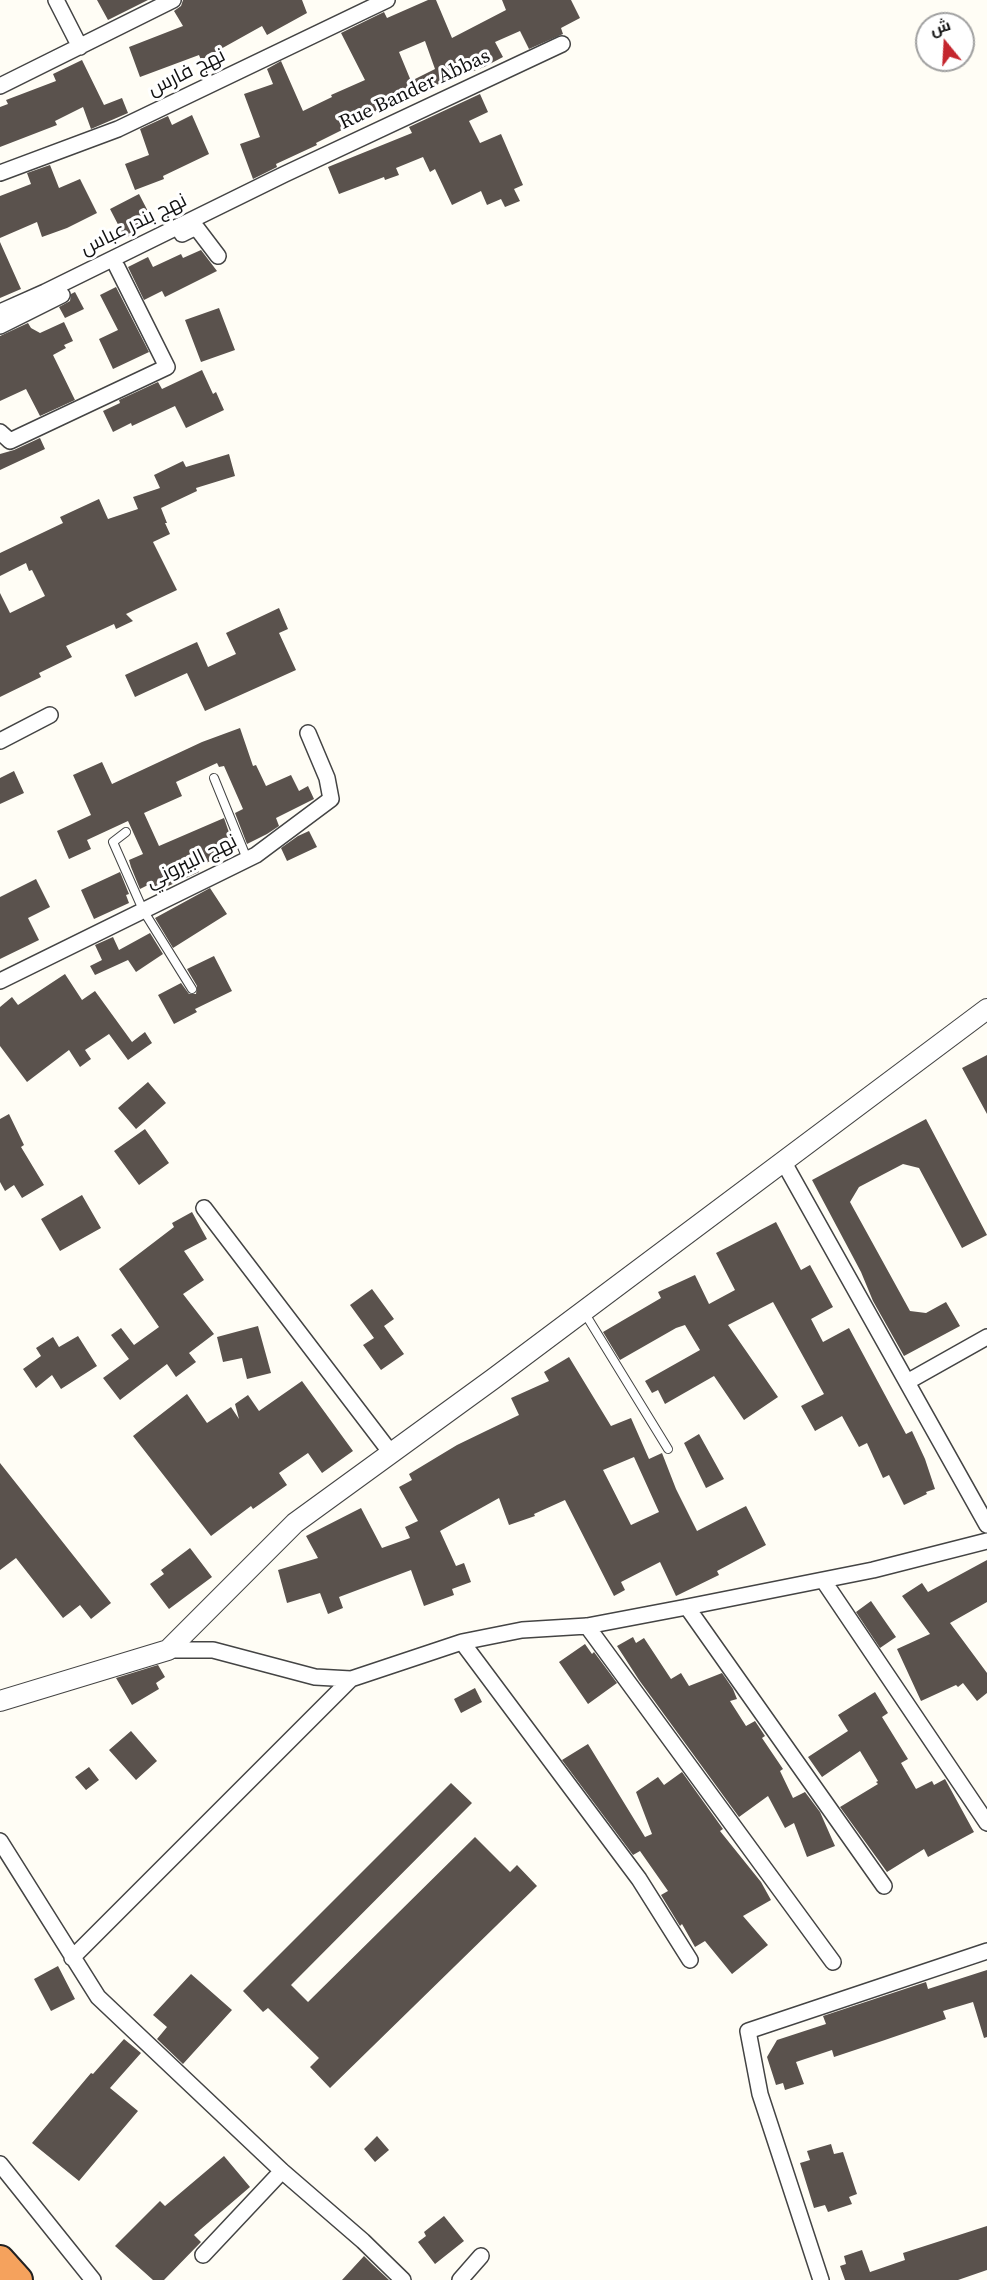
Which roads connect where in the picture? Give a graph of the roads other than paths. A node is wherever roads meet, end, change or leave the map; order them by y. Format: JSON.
{"nodes":[{"id":1,"x":56,"y":0,"type":"edge"},
{"id":2,"x":173,"y":0,"type":"edge"},
{"id":3,"x":387,"y":0,"type":"edge"},
{"id":4,"x":562,"y":44,"type":"dead end"},
{"id":5,"x":80,"y":46,"type":"junction"},
{"id":6,"x":0,"y":86,"type":"edge"},
{"id":7,"x":0,"y":173,"type":"edge"},
{"id":8,"x":285,"y":174,"type":"joint"},
{"id":9,"x":218,"y":256,"type":"dead end"},
{"id":10,"x":117,"y":267,"type":"junction"},
{"id":11,"x":0,"y":312,"type":"edge"},
{"id":12,"x":0,"y":326,"type":"edge"},
{"id":13,"x":0,"y":432,"type":"edge"},
{"id":14,"x":50,"y":716,"type":"dead end"},
{"id":15,"x":308,"y":733,"type":"dead end"},
{"id":16,"x":0,"y":741,"type":"edge"},
{"id":17,"x":214,"y":778,"type":"dead end"},
{"id":18,"x":126,"y":832,"type":"dead end"},
{"id":19,"x":247,"y":859,"type":"junction"},
{"id":20,"x":143,"y":910,"type":"junction"},
{"id":21,"x":0,"y":981,"type":"edge"},
{"id":22,"x":192,"y":989,"type":"dead end"},
{"id":23,"x":987,"y":1009,"type":"edge"},
{"id":24,"x":783,"y":1161,"type":"junction"},
{"id":25,"x":204,"y":1208,"type":"dead end"},
{"id":26,"x":583,"y":1311,"type":"junction"},
{"id":27,"x":987,"y":1337,"type":"edge"},
{"id":28,"x":907,"y":1382,"type":"junction"},
{"id":29,"x":668,"y":1449,"type":"dead end"},
{"id":30,"x":391,"y":1453,"type":"junction"},
{"id":31,"x":987,"y":1525,"type":"edge"},
{"id":32,"x":987,"y":1541,"type":"edge"},
{"id":33,"x":823,"y":1581,"type":"junction"},
{"id":34,"x":687,"y":1607,"type":"junction"},
{"id":35,"x":587,"y":1626,"type":"junction"},
{"id":36,"x":462,"y":1642,"type":"junction"},
{"id":37,"x":168,"y":1650,"type":"junction"},
{"id":38,"x":351,"y":1679,"type":"junction"},
{"id":39,"x":0,"y":1701,"type":"edge"},
{"id":40,"x":987,"y":1822,"type":"edge"},
{"id":41,"x":0,"y":1841,"type":"edge"},
{"id":42,"x":884,"y":1886,"type":"dead end"},
{"id":43,"x":987,"y":1951,"type":"edge"},
{"id":44,"x":72,"y":1958,"type":"junction"},
{"id":45,"x":690,"y":1960,"type":"dead end"},
{"id":46,"x":833,"y":1962,"type":"dead end"},
{"id":47,"x":0,"y":2164,"type":"edge"},
{"id":48,"x":282,"y":2171,"type":"junction"},
{"id":49,"x":202,"y":2255,"type":"dead end"},
{"id":50,"x":481,"y":2256,"type":"dead end"},
{"id":51,"x":0,"y":2260,"type":"edge"},
{"id":52,"x":18,"y":2280,"type":"edge"},
{"id":53,"x":93,"y":2280,"type":"edge"},
{"id":54,"x":403,"y":2280,"type":"edge"},
{"id":55,"x":460,"y":2280,"type":"edge"},
{"id":56,"x":820,"y":2280,"type":"edge"}],
"edges":[{"from":1,"to":5,"type":"street"},
{"from":2,"to":5,"type":"street"},
{"from":3,"to":7,"type":"street","name":"نهج فارس"},
{"from":4,"to":8,"type":"street","name":"Rue Bander Abbas"},
{"from":5,"to":6,"type":"street"},
{"from":8,"to":11,"type":"street","name":"نهج بندر عباس"},
{"from":9,"to":10,"type":"street"},
{"from":10,"to":12,"type":"street"},
{"from":10,"to":13,"type":"street"},
{"from":14,"to":16,"type":"street"},
{"from":15,"to":19,"type":"street","name":"نهج البيروني"},
{"from":17,"to":19,"type":"lane"},
{"from":18,"to":20,"type":"lane"},
{"from":19,"to":20,"type":"street","name":"نهج البيروني"},
{"from":20,"to":21,"type":"street","name":"نهج البيروني"},
{"from":20,"to":22,"type":"lane"},
{"from":23,"to":24,"type":"street"},
{"from":24,"to":26,"type":"street"},
{"from":24,"to":28,"type":"street"},
{"from":25,"to":30,"type":"street"},
{"from":26,"to":29,"type":"lane"},
{"from":26,"to":30,"type":"street"},
{"from":27,"to":28,"type":"street"},
{"from":28,"to":31,"type":"street"},
{"from":30,"to":37,"type":"street"},
{"from":32,"to":33,"type":"street"},
{"from":33,"to":34,"type":"street"},
{"from":33,"to":40,"type":"street"},
{"from":34,"to":35,"type":"street"},
{"from":34,"to":42,"type":"street"},
{"from":35,"to":36,"type":"street"},
{"from":35,"to":46,"type":"street"},
{"from":36,"to":38,"type":"street"},
{"from":36,"to":45,"type":"street"},
{"from":37,"to":38,"type":"street"},
{"from":37,"to":39,"type":"street"},
{"from":38,"to":44,"type":"street"},
{"from":41,"to":44,"type":"street"},
{"from":43,"to":56,"type":"street"},
{"from":44,"to":48,"type":"street"},
{"from":47,"to":53,"type":"street"},
{"from":48,"to":49,"type":"street"},
{"from":48,"to":54,"type":"street"},
{"from":50,"to":55,"type":"street"},
{"from":51,"to":52,"type":"highway"}]}
